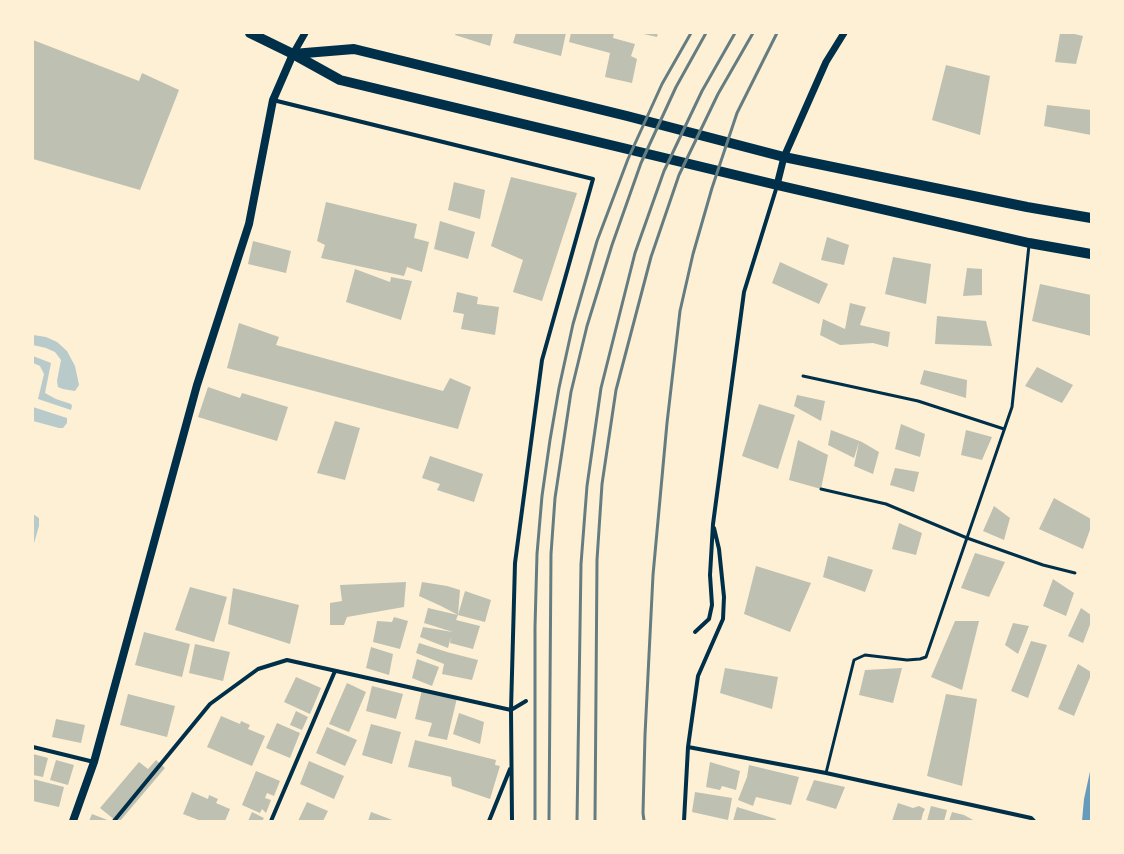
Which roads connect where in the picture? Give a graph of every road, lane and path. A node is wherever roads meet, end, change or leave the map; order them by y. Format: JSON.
{"nodes":[{"id":1,"x":250,"y":33,"type":"edge"},
{"id":2,"x":304,"y":33,"type":"edge"},
{"id":3,"x":844,"y":33,"type":"edge"},
{"id":4,"x":293,"y":54,"type":"junction"},
{"id":5,"x":273,"y":100,"type":"junction"},
{"id":6,"x":784,"y":157,"type":"junction"},
{"id":7,"x":777,"y":185,"type":"junction"},
{"id":8,"x":1091,"y":218,"type":"edge"},
{"id":9,"x":1029,"y":243,"type":"junction"},
{"id":10,"x":1091,"y":254,"type":"edge"},
{"id":11,"x":803,"y":376,"type":"dead end"},
{"id":12,"x":1004,"y":429,"type":"junction"},
{"id":13,"x":821,"y":489,"type":"dead end"},
{"id":14,"x":713,"y":524,"type":"junction"},
{"id":15,"x":967,"y":538,"type":"junction"},
{"id":16,"x":1075,"y":572,"type":"dead end"},
{"id":17,"x":695,"y":632,"type":"dead end"},
{"id":18,"x":335,"y":671,"type":"junction"},
{"id":19,"x":526,"y":701,"type":"dead end"},
{"id":20,"x":511,"y":710,"type":"junction"},
{"id":21,"x":33,"y":747,"type":"edge"},
{"id":22,"x":688,"y":747,"type":"junction"},
{"id":23,"x":94,"y":762,"type":"junction"},
{"id":24,"x":511,"y":767,"type":"junction"},
{"id":25,"x":826,"y":773,"type":"junction"},
{"id":26,"x":73,"y":821,"type":"edge"},
{"id":27,"x":114,"y":821,"type":"edge"},
{"id":28,"x":271,"y":821,"type":"edge"},
{"id":29,"x":489,"y":821,"type":"edge"},
{"id":30,"x":512,"y":821,"type":"edge"},
{"id":31,"x":684,"y":821,"type":"edge"},
{"id":32,"x":1034,"y":821,"type":"edge"}],
"edges":[{"from":1,"to":4,"type":"main road"},
{"from":2,"to":4,"type":"street"},
{"from":3,"to":6,"type":"street"},
{"from":4,"to":5,"type":"main road"},
{"from":4,"to":6,"type":"main road"},
{"from":4,"to":7,"type":"main road"},
{"from":5,"to":20,"type":"street"},
{"from":5,"to":23,"type":"main road"},
{"from":6,"to":7,"type":"street"},
{"from":6,"to":8,"type":"main road"},
{"from":7,"to":9,"type":"main road"},
{"from":7,"to":14,"type":"street"},
{"from":9,"to":10,"type":"main road"},
{"from":9,"to":12,"type":"lane"},
{"from":11,"to":12,"type":"lane"},
{"from":12,"to":15,"type":"lane"},
{"from":13,"to":15,"type":"lane"},
{"from":14,"to":17,"type":"street"},
{"from":14,"to":22,"type":"street"},
{"from":15,"to":16,"type":"lane"},
{"from":15,"to":25,"type":"lane"},
{"from":18,"to":20,"type":"street"},
{"from":18,"to":27,"type":"street"},
{"from":18,"to":28,"type":"street"},
{"from":19,"to":20,"type":"street"},
{"from":20,"to":24,"type":"street"},
{"from":21,"to":23,"type":"street"},
{"from":22,"to":25,"type":"street"},
{"from":22,"to":31,"type":"street"},
{"from":23,"to":26,"type":"main road"},
{"from":24,"to":29,"type":"street"},
{"from":24,"to":30,"type":"street"},
{"from":25,"to":32,"type":"street"}]}
